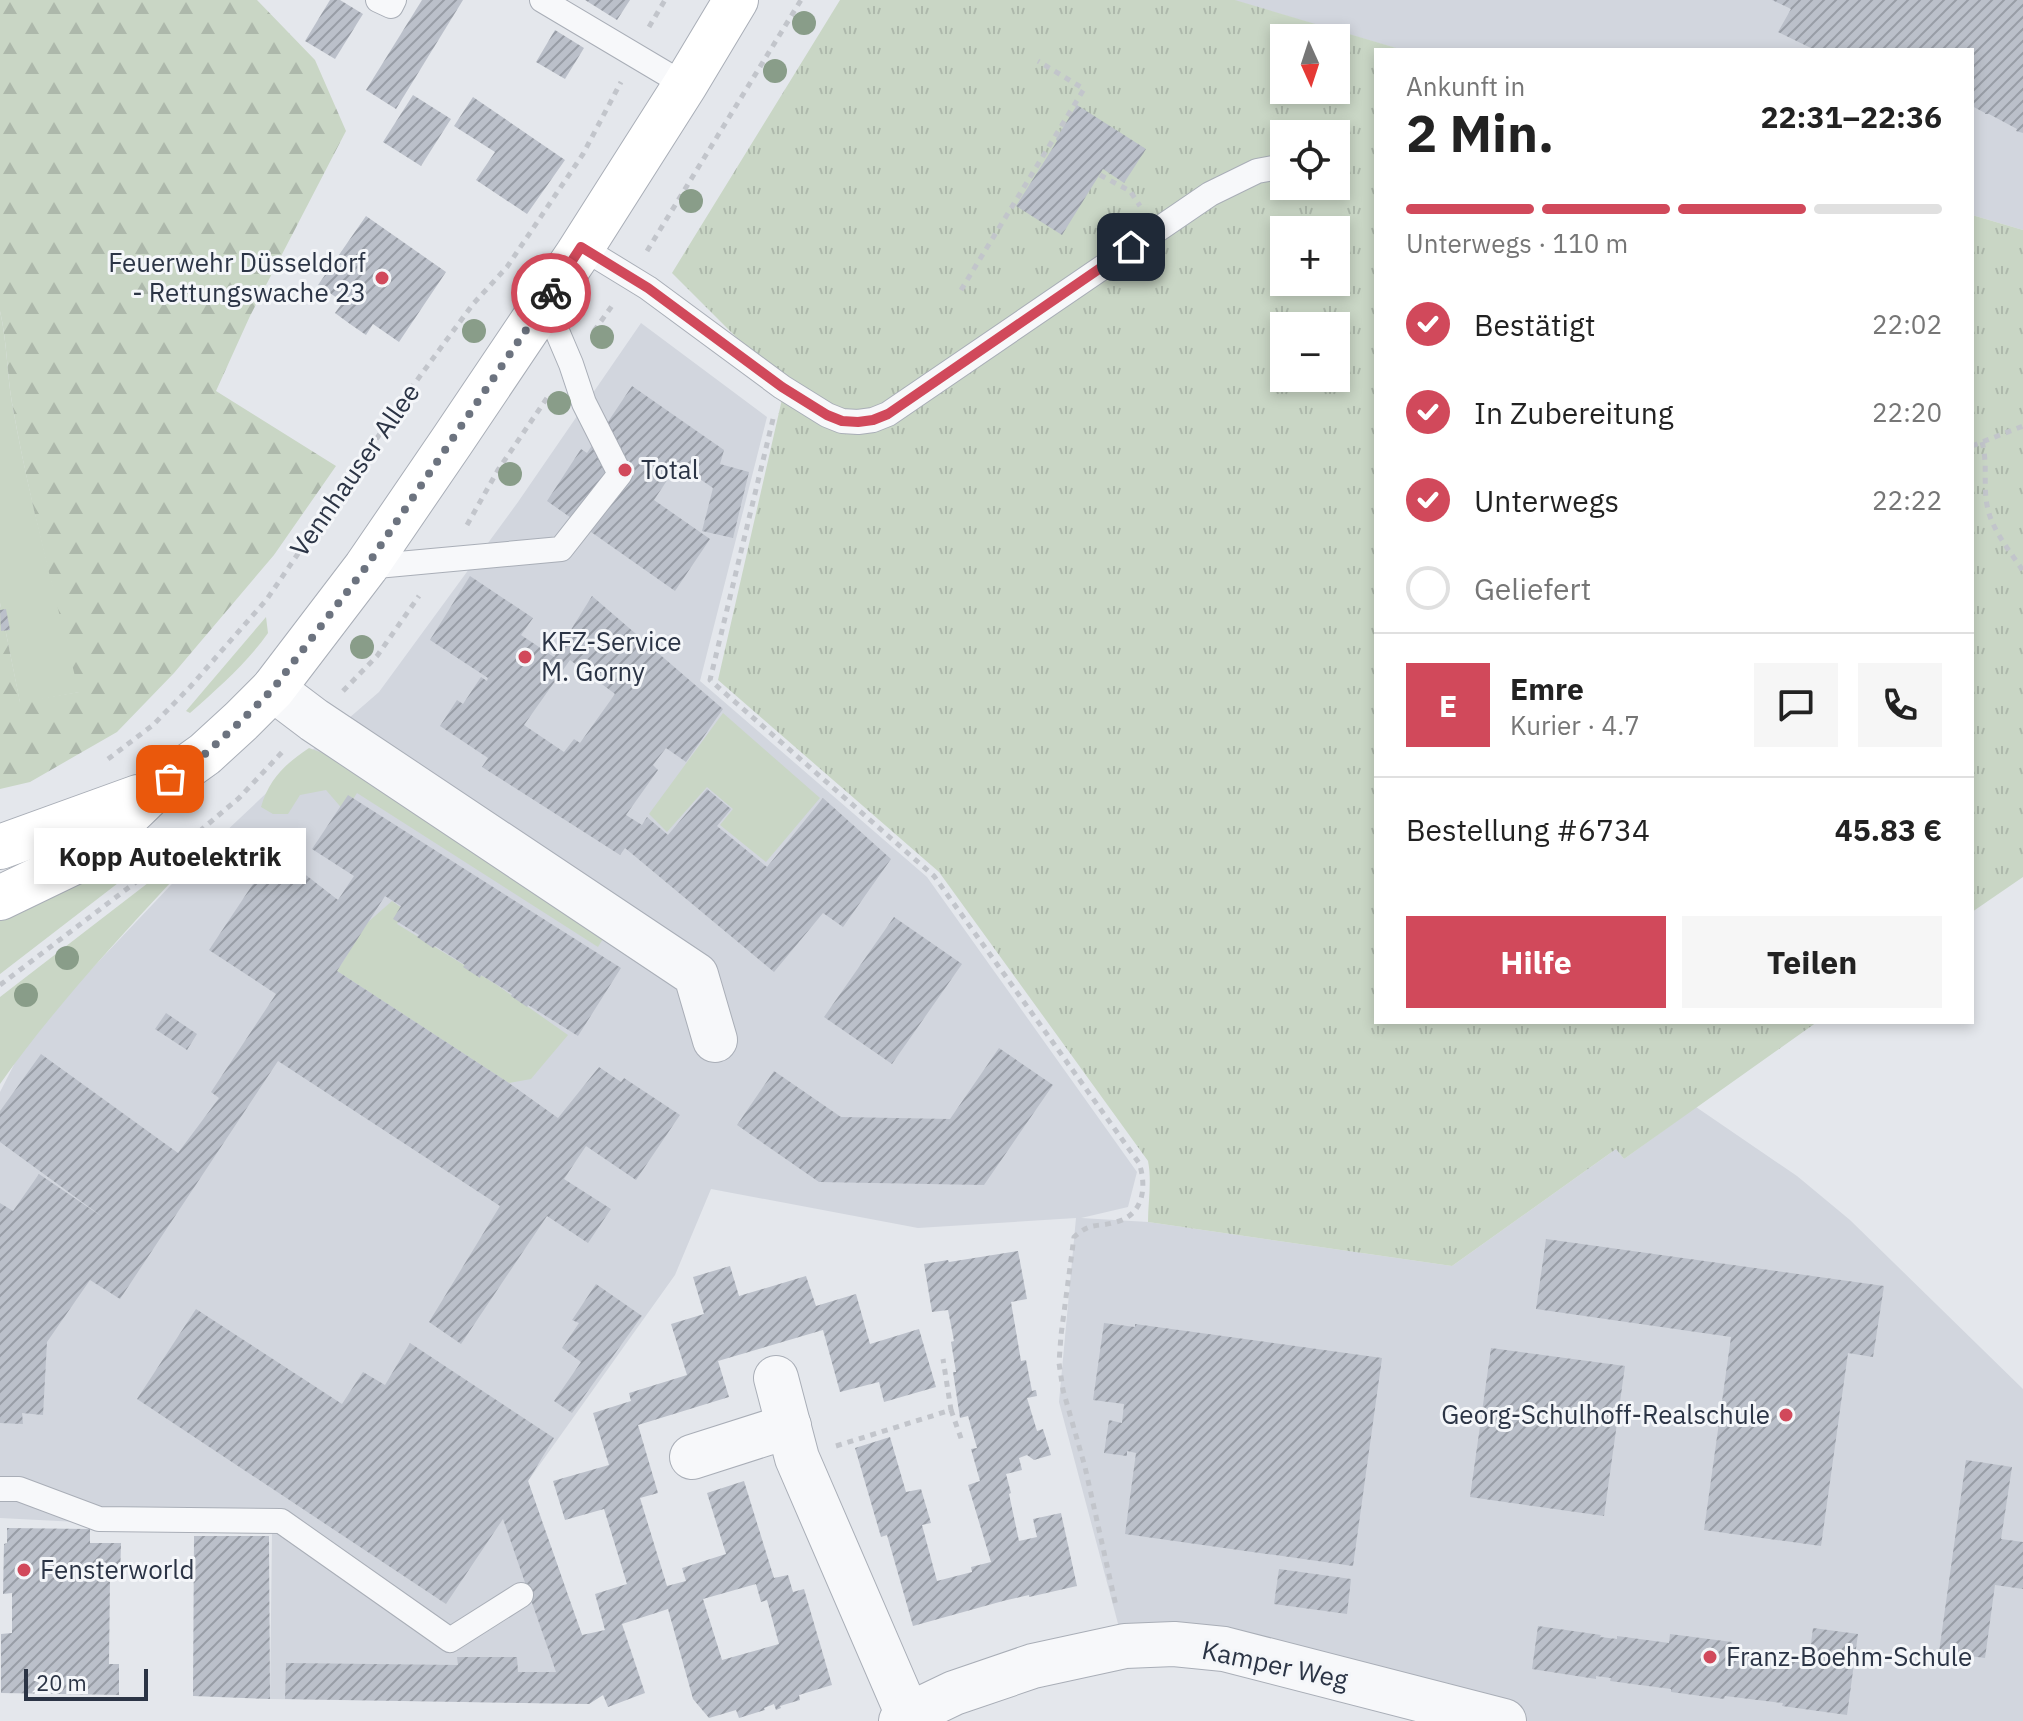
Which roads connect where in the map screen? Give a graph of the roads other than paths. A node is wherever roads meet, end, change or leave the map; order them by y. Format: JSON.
{"nodes":[{"id":1,"x":378,"y":0,"type":"edge"},
{"id":2,"x":394,"y":0,"type":"edge"},
{"id":3,"x":542,"y":0,"type":"edge"},
{"id":4,"x":736,"y":0,"type":"edge"},
{"id":5,"x":685,"y":85,"type":"junction"},
{"id":6,"x":1270,"y":169,"type":"edge"},
{"id":7,"x":581,"y":247,"type":"junction"},
{"id":8,"x":545,"y":303,"type":"junction"},
{"id":9,"x":366,"y":567,"type":"junction"},
{"id":10,"x":273,"y":689,"type":"junction"},
{"id":11,"x":152,"y":792,"type":"junction"},
{"id":12,"x":0,"y":831,"type":"edge"},
{"id":13,"x":0,"y":847,"type":"edge"},
{"id":14,"x":0,"y":898,"type":"edge"},
{"id":15,"x":715,"y":1040,"type":"dead end"},
{"id":16,"x":776,"y":1378,"type":"dead end"},
{"id":17,"x":793,"y":1442,"type":"junction"},
{"id":18,"x":692,"y":1457,"type":"dead end"},
{"id":19,"x":0,"y":1489,"type":"edge"},
{"id":20,"x":521,"y":1595,"type":"dead end"},
{"id":21,"x":904,"y":1718,"type":"edge"},
{"id":22,"x":1504,"y":1721,"type":"edge"}],
"edges":[{"from":1,"to":2,"type":"lane"},
{"from":3,"to":5,"type":"lane"},
{"from":4,"to":5,"type":"main road"},
{"from":5,"to":7,"type":"main road"},
{"from":6,"to":7,"type":"lane"},
{"from":7,"to":8,"type":"main road"},
{"from":8,"to":9,"type":"main road"},
{"from":8,"to":9,"type":"lane"},
{"from":9,"to":10,"type":"main road"},
{"from":10,"to":11,"type":"main road"},
{"from":10,"to":15,"type":"street"},
{"from":11,"to":12,"type":"main road"},
{"from":11,"to":13,"type":"main road"},
{"from":11,"to":14,"type":"main road"},
{"from":16,"to":17,"type":"street","name":"Kamper Weg"},
{"from":17,"to":18,"type":"street"},
{"from":17,"to":21,"type":"street","name":"Kamper Weg"},
{"from":19,"to":20,"type":"lane"},
{"from":21,"to":22,"type":"street","name":"Kamper Weg"}]}
